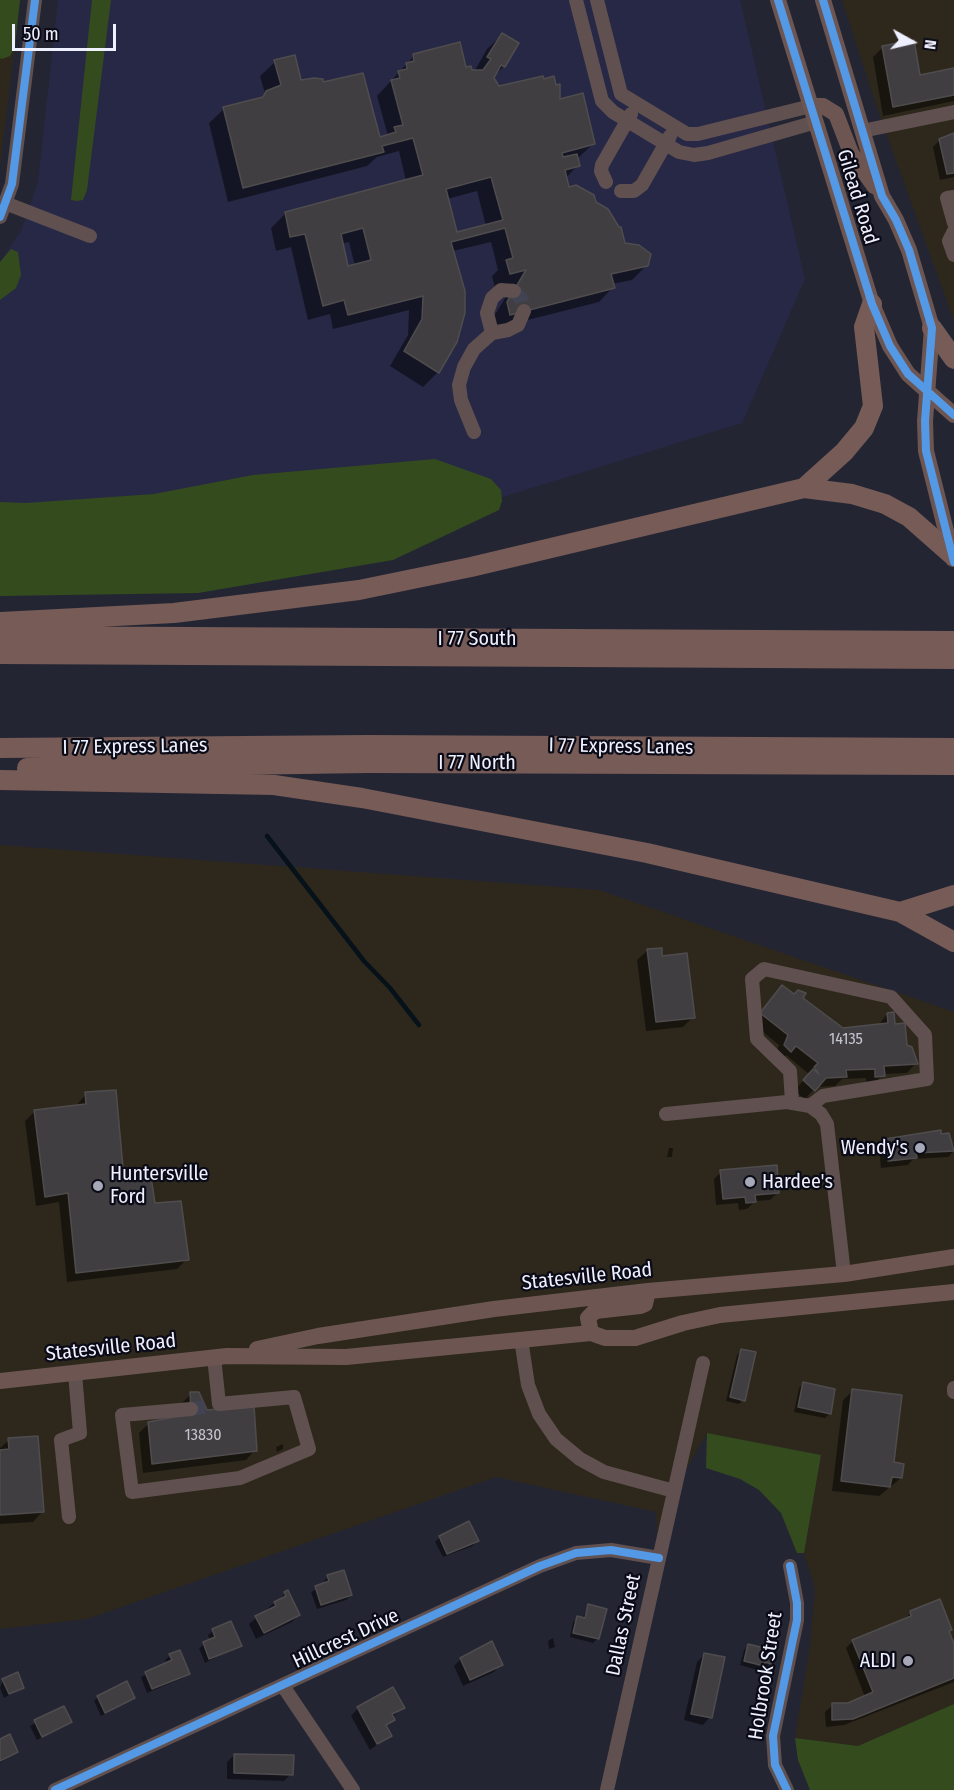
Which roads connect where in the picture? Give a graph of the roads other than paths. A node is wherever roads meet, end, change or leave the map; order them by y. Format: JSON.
{"nodes":[{"id":1,"x":35,"y":0,"type":"edge"},
{"id":2,"x":576,"y":0,"type":"edge"},
{"id":3,"x":597,"y":0,"type":"edge"},
{"id":4,"x":778,"y":0,"type":"edge"},
{"id":5,"x":822,"y":0,"type":"edge"},
{"id":6,"x":637,"y":105,"type":"junction"},
{"id":7,"x":811,"y":106,"type":"junction"},
{"id":8,"x":954,"y":112,"type":"edge"},
{"id":9,"x":627,"y":121,"type":"junction"},
{"id":10,"x":816,"y":122,"type":"junction"},
{"id":11,"x":674,"y":127,"type":"junction"},
{"id":12,"x":862,"y":131,"type":"junction"},
{"id":13,"x":666,"y":144,"type":"junction"},
{"id":14,"x":606,"y":182,"type":"dead end"},
{"id":15,"x":621,"y":191,"type":"dead end"},
{"id":16,"x":882,"y":196,"type":"junction"},
{"id":17,"x":954,"y":196,"type":"edge"},
{"id":18,"x":3,"y":210,"type":"edge"},
{"id":19,"x":954,"y":223,"type":"edge"},
{"id":20,"x":954,"y":231,"type":"edge"},
{"id":21,"x":90,"y":236,"type":"dead end"},
{"id":22,"x":954,"y":255,"type":"edge"},
{"id":23,"x":514,"y":291,"type":"dead end"},
{"id":24,"x":872,"y":304,"type":"junction"},
{"id":25,"x":524,"y":311,"type":"dead end"},
{"id":26,"x":932,"y":328,"type":"junction"},
{"id":27,"x":492,"y":333,"type":"junction"},
{"id":28,"x":954,"y":359,"type":"edge"},
{"id":29,"x":928,"y":390,"type":"junction"},
{"id":30,"x":954,"y":415,"type":"edge"},
{"id":31,"x":474,"y":432,"type":"dead end"},
{"id":32,"x":804,"y":488,"type":"junction"},
{"id":33,"x":953,"y":558,"type":"edge"},
{"id":34,"x":0,"y":622,"type":"edge"},
{"id":35,"x":0,"y":636,"type":"edge"},
{"id":36,"x":954,"y":641,"type":"edge"},
{"id":37,"x":0,"y":654,"type":"edge"},
{"id":38,"x":954,"y":659,"type":"edge"},
{"id":39,"x":0,"y":748,"type":"edge"},
{"id":40,"x":954,"y":748,"type":"edge"},
{"id":41,"x":954,"y":765,"type":"edge"},
{"id":42,"x":0,"y":768,"type":"edge"},
{"id":43,"x":0,"y":780,"type":"edge"},
{"id":44,"x":954,"y":895,"type":"edge"},
{"id":45,"x":900,"y":912,"type":"junction"},
{"id":46,"x":954,"y":942,"type":"edge"},
{"id":47,"x":792,"y":1102,"type":"junction"},
{"id":48,"x":810,"y":1106,"type":"junction"},
{"id":49,"x":666,"y":1114,"type":"dead end"},
{"id":50,"x":954,"y":1257,"type":"edge"},
{"id":51,"x":844,"y":1274,"type":"junction"},
{"id":52,"x":648,"y":1291,"type":"junction"},
{"id":53,"x":953,"y":1294,"type":"edge"},
{"id":54,"x":591,"y":1333,"type":"junction"},
{"id":55,"x":521,"y":1339,"type":"junction"},
{"id":56,"x":220,"y":1357,"type":"junction"},
{"id":57,"x":703,"y":1363,"type":"dead end"},
{"id":58,"x":75,"y":1373,"type":"junction"},
{"id":59,"x":0,"y":1381,"type":"edge"},
{"id":60,"x":191,"y":1409,"type":"tunnel mouth"},
{"id":61,"x":674,"y":1491,"type":"junction"},
{"id":62,"x":69,"y":1517,"type":"dead end"},
{"id":63,"x":659,"y":1558,"type":"junction"},
{"id":64,"x":790,"y":1566,"type":"dead end"},
{"id":65,"x":283,"y":1686,"type":"junction"},
{"id":66,"x":55,"y":1790,"type":"edge"},
{"id":67,"x":353,"y":1790,"type":"edge"},
{"id":68,"x":607,"y":1790,"type":"edge"},
{"id":69,"x":787,"y":1790,"type":"edge"}],
"edges":[{"from":1,"to":18,"type":"street"},
{"from":2,"to":9,"type":"street"},
{"from":3,"to":6,"type":"street"},
{"from":4,"to":7,"type":"main road","name":"Gilead Road"},
{"from":5,"to":12,"type":"main road","name":"Gilead Road"},
{"from":6,"to":9,"type":"street"},
{"from":6,"to":11,"type":"street"},
{"from":7,"to":10,"type":"main road","name":"Gilead Road"},
{"from":7,"to":11,"type":"street"},
{"from":7,"to":16,"type":"main road"},
{"from":8,"to":12,"type":"street"},
{"from":9,"to":13,"type":"street"},
{"from":9,"to":14,"type":"street"},
{"from":10,"to":13,"type":"street"},
{"from":10,"to":24,"type":"main road","name":"Gilead Road"},
{"from":11,"to":13,"type":"street"},
{"from":12,"to":16,"type":"main road","name":"Gilead Road"},
{"from":13,"to":15,"type":"street"},
{"from":16,"to":26,"type":"main road","name":"Gilead Road"},
{"from":17,"to":19,"type":"street"},
{"from":18,"to":21,"type":"street"},
{"from":20,"to":22,"type":"street"},
{"from":23,"to":27,"type":"street"},
{"from":24,"to":29,"type":"main road","name":"Gilead Road"},
{"from":24,"to":32,"type":"highway"},
{"from":25,"to":27,"type":"street"},
{"from":26,"to":28,"type":"highway"},
{"from":26,"to":29,"type":"main road","name":"Gilead Road"},
{"from":27,"to":31,"type":"street"},
{"from":29,"to":30,"type":"main road","name":"Gilead Road"},
{"from":29,"to":33,"type":"main road","name":"Gilead Road"},
{"from":32,"to":33,"type":"highway"},
{"from":32,"to":34,"type":"highway"},
{"from":35,"to":36,"type":"highway","name":"I 77 South"},
{"from":37,"to":38,"type":"highway"},
{"from":39,"to":40,"type":"highway","name":"I 77 Express Lanes"},
{"from":41,"to":42,"type":"highway","name":"I 77 North"},
{"from":43,"to":45,"type":"highway"},
{"from":44,"to":45,"type":"highway"},
{"from":45,"to":46,"type":"highway"},
{"from":47,"to":48,"type":"street"},
{"from":47,"to":48,"type":"street"},
{"from":47,"to":49,"type":"street"},
{"from":48,"to":51,"type":"street"},
{"from":50,"to":51,"type":"main road","name":"Statesville Road"},
{"from":51,"to":52,"type":"main road","name":"Statesville Road"},
{"from":52,"to":54,"type":"main road"},
{"from":52,"to":56,"type":"main road","name":"Statesville Road"},
{"from":53,"to":54,"type":"main road","name":"Statesville Road"},
{"from":54,"to":55,"type":"main road","name":"Statesville Road"},
{"from":55,"to":56,"type":"main road","name":"Statesville Road"},
{"from":55,"to":61,"type":"street"},
{"from":56,"to":58,"type":"main road","name":"Statesville Road"},
{"from":56,"to":60,"type":"street"},
{"from":57,"to":61,"type":"street","name":"Dallas Street"},
{"from":58,"to":59,"type":"main road","name":"Statesville Road"},
{"from":58,"to":62,"type":"street"},
{"from":61,"to":63,"type":"street","name":"Dallas Street"},
{"from":63,"to":65,"type":"street","name":"Hillcrest Drive"},
{"from":63,"to":68,"type":"street","name":"Dallas Street"},
{"from":64,"to":69,"type":"street","name":"Holbrook Street"},
{"from":65,"to":66,"type":"street","name":"Hillcrest Drive"},
{"from":65,"to":67,"type":"street"}]}
